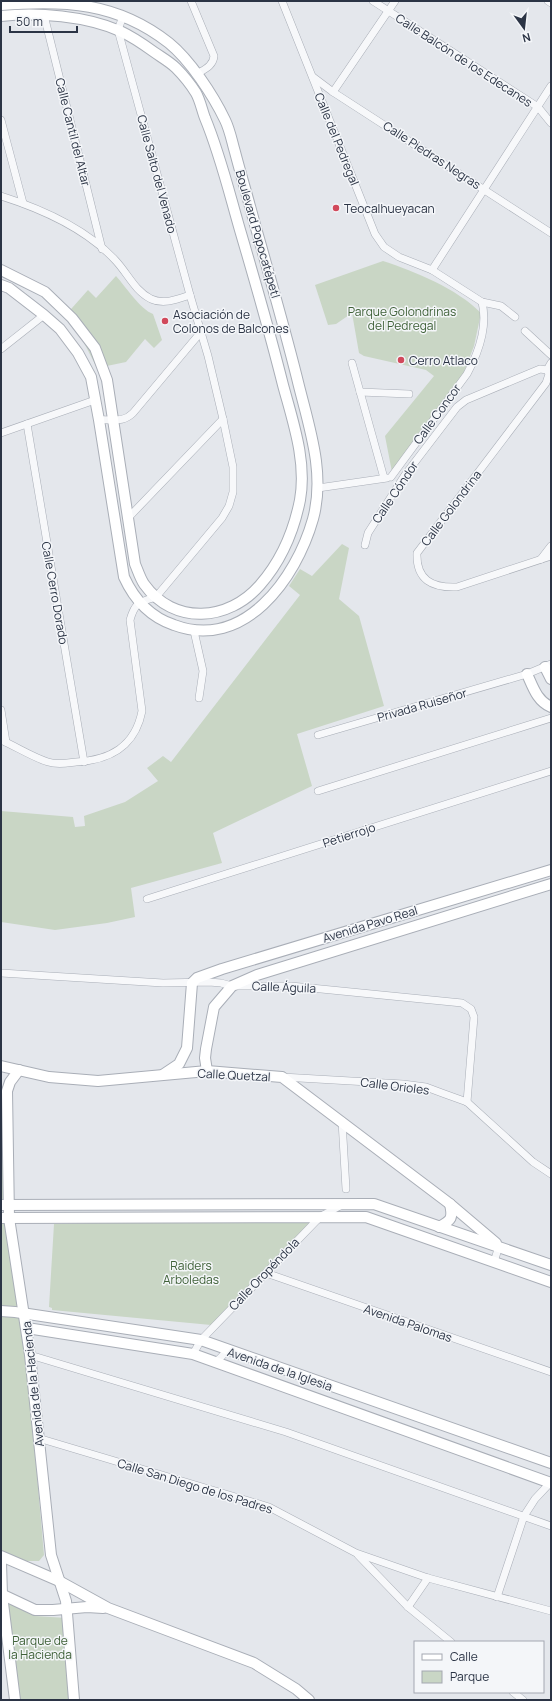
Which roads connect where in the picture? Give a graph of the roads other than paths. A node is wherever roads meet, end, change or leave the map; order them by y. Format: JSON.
{"nodes":[{"id":1,"x":191,"y":1,"type":"edge"},
{"id":2,"x":282,"y":1,"type":"edge"},
{"id":3,"x":373,"y":1,"type":"edge"},
{"id":4,"x":395,"y":1,"type":"edge"},
{"id":5,"x":548,"y":1,"type":"edge"},
{"id":6,"x":551,"y":3,"type":"edge"},
{"id":7,"x":1,"y":5,"type":"edge"},
{"id":8,"x":389,"y":11,"type":"junction"},
{"id":9,"x":44,"y":15,"type":"junction"},
{"id":10,"x":1,"y":16,"type":"edge"},
{"id":11,"x":123,"y":16,"type":"junction"},
{"id":12,"x":118,"y":30,"type":"junction"},
{"id":13,"x":197,"y":74,"type":"junction"},
{"id":14,"x":312,"y":77,"type":"junction"},
{"id":15,"x":551,"y":86,"type":"edge"},
{"id":16,"x":333,"y":92,"type":"junction"},
{"id":17,"x":538,"y":108,"type":"junction"},
{"id":18,"x":1,"y":120,"type":"edge"},
{"id":19,"x":551,"y":123,"type":"edge"},
{"id":20,"x":484,"y":188,"type":"junction"},
{"id":21,"x":1,"y":196,"type":"edge"},
{"id":22,"x":23,"y":203,"type":"junction"},
{"id":23,"x":551,"y":233,"type":"edge"},
{"id":24,"x":102,"y":249,"type":"junction"},
{"id":25,"x":1,"y":270,"type":"edge"},
{"id":26,"x":432,"y":270,"type":"junction"},
{"id":27,"x":1,"y":285,"type":"edge"},
{"id":28,"x":190,"y":295,"type":"junction"},
{"id":29,"x":482,"y":302,"type":"junction"},
{"id":30,"x":44,"y":315,"type":"junction"},
{"id":31,"x":515,"y":317,"type":"dead end"},
{"id":32,"x":525,"y":331,"type":"dead end"},
{"id":33,"x":201,"y":332,"type":"junction"},
{"id":34,"x":1,"y":349,"type":"edge"},
{"id":35,"x":551,"y":355,"type":"edge"},
{"id":36,"x":352,"y":363,"type":"dead end"},
{"id":37,"x":549,"y":367,"type":"edge"},
{"id":38,"x":105,"y":374,"type":"junction"},
{"id":39,"x":91,"y":379,"type":"junction"},
{"id":40,"x":360,"y":392,"type":"junction"},
{"id":41,"x":409,"y":394,"type":"dead end"},
{"id":42,"x":95,"y":400,"type":"junction"},
{"id":43,"x":461,"y":403,"type":"joint"},
{"id":44,"x":113,"y":419,"type":"junction"},
{"id":45,"x":223,"y":419,"type":"junction"},
{"id":46,"x":99,"y":420,"type":"junction"},
{"id":47,"x":27,"y":424,"type":"junction"},
{"id":48,"x":1,"y":433,"type":"edge"},
{"id":49,"x":312,"y":439,"type":"junction"},
{"id":50,"x":298,"y":441,"type":"junction"},
{"id":51,"x":405,"y":475,"type":"junction"},
{"id":52,"x":388,"y":478,"type":"junction"},
{"id":53,"x":318,"y":488,"type":"junction"},
{"id":54,"x":300,"y":498,"type":"junction"},
{"id":55,"x":316,"y":502,"type":"junction"},
{"id":56,"x":128,"y":518,"type":"junction"},
{"id":57,"x":365,"y":545,"type":"dead end"},
{"id":58,"x":551,"y":546,"type":"edge"},
{"id":59,"x":551,"y":556,"type":"edge"},
{"id":60,"x":541,"y":559,"type":"junction"},
{"id":61,"x":156,"y":597,"type":"junction"},
{"id":62,"x":140,"y":602,"type":"junction"},
{"id":63,"x":194,"y":631,"type":"junction"},
{"id":64,"x":548,"y":666,"type":"edge"},
{"id":65,"x":526,"y":674,"type":"junction"},
{"id":66,"x":551,"y":679,"type":"edge"},
{"id":67,"x":199,"y":698,"type":"dead end"},
{"id":68,"x":551,"y":707,"type":"edge"},
{"id":69,"x":1,"y":710,"type":"edge"},
{"id":70,"x":551,"y":718,"type":"edge"},
{"id":71,"x":318,"y":735,"type":"dead end"},
{"id":72,"x":4,"y":741,"type":"edge"},
{"id":73,"x":84,"y":762,"type":"junction"},
{"id":74,"x":551,"y":771,"type":"edge"},
{"id":75,"x":318,"y":791,"type":"dead end"},
{"id":76,"x":551,"y":870,"type":"edge"},
{"id":77,"x":551,"y":884,"type":"edge"},
{"id":78,"x":147,"y":899,"type":"dead end"},
{"id":79,"x":1,"y":973,"type":"edge"},
{"id":80,"x":192,"y":983,"type":"junction"},
{"id":81,"x":232,"y":986,"type":"junction"},
{"id":82,"x":1,"y":1066,"type":"edge"},
{"id":83,"x":19,"y":1070,"type":"junction"},
{"id":84,"x":207,"y":1071,"type":"junction"},
{"id":85,"x":163,"y":1076,"type":"junction"},
{"id":86,"x":282,"y":1077,"type":"junction"},
{"id":87,"x":467,"y":1102,"type":"junction"},
{"id":88,"x":342,"y":1121,"type":"junction"},
{"id":89,"x":551,"y":1174,"type":"edge"},
{"id":90,"x":346,"y":1189,"type":"dead end"},
{"id":91,"x":344,"y":1204,"type":"junction"},
{"id":92,"x":371,"y":1204,"type":"junction"},
{"id":93,"x":450,"y":1204,"type":"junction"},
{"id":94,"x":5,"y":1205,"type":"edge"},
{"id":95,"x":321,"y":1216,"type":"junction"},
{"id":96,"x":363,"y":1217,"type":"junction"},
{"id":97,"x":5,"y":1218,"type":"edge"},
{"id":98,"x":439,"y":1227,"type":"junction"},
{"id":99,"x":499,"y":1246,"type":"junction"},
{"id":100,"x":494,"y":1262,"type":"junction"},
{"id":101,"x":551,"y":1264,"type":"edge"},
{"id":102,"x":266,"y":1273,"type":"junction"},
{"id":103,"x":551,"y":1282,"type":"edge"},
{"id":104,"x":1,"y":1311,"type":"edge"},
{"id":105,"x":25,"y":1314,"type":"junction"},
{"id":106,"x":27,"y":1328,"type":"junction"},
{"id":107,"x":201,"y":1340,"type":"junction"},
{"id":108,"x":228,"y":1350,"type":"junction"},
{"id":109,"x":193,"y":1354,"type":"junction"},
{"id":110,"x":30,"y":1355,"type":"junction"},
{"id":111,"x":216,"y":1362,"type":"junction"},
{"id":112,"x":551,"y":1372,"type":"edge"},
{"id":113,"x":38,"y":1438,"type":"junction"},
{"id":114,"x":551,"y":1463,"type":"edge"},
{"id":115,"x":550,"y":1483,"type":"edge"},
{"id":116,"x":524,"y":1516,"type":"junction"},
{"id":117,"x":551,"y":1526,"type":"edge"},
{"id":118,"x":356,"y":1553,"type":"junction"},
{"id":119,"x":1,"y":1556,"type":"edge"},
{"id":120,"x":1,"y":1563,"type":"edge"},
{"id":121,"x":428,"y":1578,"type":"junction"},
{"id":122,"x":59,"y":1580,"type":"junction"},
{"id":123,"x":2,"y":1594,"type":"edge"},
{"id":124,"x":497,"y":1597,"type":"junction"},
{"id":125,"x":408,"y":1607,"type":"junction"},
{"id":126,"x":67,"y":1608,"type":"junction"},
{"id":127,"x":108,"y":1608,"type":"junction"},
{"id":128,"x":551,"y":1611,"type":"edge"},
{"id":129,"x":450,"y":1641,"type":"edge"},
{"id":130,"x":514,"y":1693,"type":"edge"},
{"id":131,"x":15,"y":1700,"type":"edge"},
{"id":132,"x":74,"y":1700,"type":"edge"},
{"id":133,"x":309,"y":1700,"type":"edge"},
{"id":134,"x":523,"y":1700,"type":"edge"}],
"edges":[{"from":1,"to":13,"type":"street"},
{"from":2,"to":14,"type":"street","name":"Calle del Pedregal"},
{"from":3,"to":8,"type":"street","name":"Calle Balcón de los Edecanes"},
{"from":4,"to":8,"type":"street"},
{"from":5,"to":6,"type":"street"},
{"from":7,"to":11,"type":"street","name":"Boulevard Popocatépetl"},
{"from":8,"to":16,"type":"street"},
{"from":8,"to":17,"type":"street","name":"Calle Balcón de los Edecanes"},
{"from":9,"to":10,"type":"street","name":"Boulevard Popocatépetl"},
{"from":9,"to":12,"type":"street","name":"Boulevard Popocatépetl"},
{"from":9,"to":24,"type":"street","name":"Calle Cantil del Altar"},
{"from":11,"to":12,"type":"street"},
{"from":11,"to":13,"type":"street","name":"Boulevard Popocatépetl"},
{"from":12,"to":28,"type":"street","name":"Calle Salto del Venado"},
{"from":12,"to":50,"type":"street","name":"Boulevard Popocatépetl"},
{"from":13,"to":49,"type":"street","name":"Boulevard Popocatépetl"},
{"from":14,"to":16,"type":"street","name":"Calle Piedras Negras"},
{"from":14,"to":26,"type":"street","name":"Calle del Pedregal"},
{"from":15,"to":17,"type":"street"},
{"from":16,"to":20,"type":"street","name":"Calle Piedras Negras"},
{"from":17,"to":19,"type":"street","name":"Calle Balcón de los Edecanes"},
{"from":17,"to":20,"type":"street"},
{"from":18,"to":22,"type":"street"},
{"from":20,"to":23,"type":"street","name":"Calle Piedras Negras"},
{"from":20,"to":26,"type":"street"},
{"from":21,"to":22,"type":"street"},
{"from":22,"to":24,"type":"street"},
{"from":24,"to":28,"type":"street"},
{"from":25,"to":38,"type":"street","name":"Boulevard Popocatépetl"},
{"from":26,"to":29,"type":"street","name":"Calle del Pedregal"},
{"from":27,"to":30,"type":"street","name":"Boulevard Popocatépetl"},
{"from":28,"to":33,"type":"street","name":"Calle Salto del Venado"},
{"from":29,"to":31,"type":"street","name":"Calle del Pedregal"},
{"from":29,"to":52,"type":"street","name":"Calle Concor"},
{"from":30,"to":34,"type":"street"},
{"from":30,"to":39,"type":"street","name":"Boulevard Popocatépetl"},
{"from":32,"to":35,"type":"street"},
{"from":33,"to":44,"type":"street"},
{"from":33,"to":45,"type":"street","name":"Calle Salto del Venado"},
{"from":36,"to":40,"type":"street"},
{"from":37,"to":43,"type":"street","name":"Calle Golondrina"},
{"from":37,"to":60,"type":"street","name":"Calle Golondrina"},
{"from":38,"to":39,"type":"street"},
{"from":38,"to":44,"type":"street","name":"Boulevard Popocatépetl"},
{"from":39,"to":42,"type":"street","name":"Boulevard Popocatépetl"},
{"from":40,"to":41,"type":"street"},
{"from":40,"to":52,"type":"street"},
{"from":42,"to":46,"type":"street","name":"Boulevard Popocatépetl"},
{"from":42,"to":47,"type":"street"},
{"from":43,"to":51,"type":"street","name":"Calle Cóndor"},
{"from":44,"to":46,"type":"street"},
{"from":44,"to":56,"type":"street","name":"Boulevard Popocatépetl"},
{"from":45,"to":56,"type":"street"},
{"from":45,"to":61,"type":"street","name":"Calle Salto del Venado"},
{"from":46,"to":62,"type":"street","name":"Boulevard Popocatépetl"},
{"from":47,"to":48,"type":"street"},
{"from":47,"to":73,"type":"street","name":"Calle Cerro Dorado"},
{"from":49,"to":50,"type":"street"},
{"from":49,"to":53,"type":"street","name":"Boulevard Popocatépetl"},
{"from":50,"to":54,"type":"street","name":"Boulevard Popocatépetl"},
{"from":51,"to":52,"type":"street"},
{"from":51,"to":57,"type":"street","name":"Calle Cóndor"},
{"from":52,"to":53,"type":"street"},
{"from":53,"to":55,"type":"street","name":"Boulevard Popocatépetl"},
{"from":54,"to":55,"type":"street"},
{"from":54,"to":61,"type":"street","name":"Boulevard Popocatépetl"},
{"from":55,"to":63,"type":"street","name":"Boulevard Popocatépetl"},
{"from":56,"to":61,"type":"street","name":"Boulevard Popocatépetl"},
{"from":58,"to":60,"type":"street"},
{"from":59,"to":60,"type":"street","name":"Calle Golondrina"},
{"from":61,"to":62,"type":"street"},
{"from":62,"to":63,"type":"street","name":"Boulevard Popocatépetl"},
{"from":62,"to":73,"type":"street"},
{"from":63,"to":67,"type":"street"},
{"from":64,"to":65,"type":"street","name":"Privada Ruiseñor"},
{"from":64,"to":66,"type":"street"},
{"from":65,"to":68,"type":"street"},
{"from":65,"to":71,"type":"street","name":"Privada Ruiseñor"},
{"from":69,"to":72,"type":"street"},
{"from":70,"to":75,"type":"street"},
{"from":72,"to":73,"type":"street"},
{"from":74,"to":78,"type":"street","name":"Petierrojo"},
{"from":76,"to":80,"type":"street","name":"Avenida Pavo Real"},
{"from":77,"to":81,"type":"street","name":"Avenida Pavo Real"},
{"from":79,"to":80,"type":"street","name":"Calle Águila"},
{"from":80,"to":81,"type":"street","name":"Calle Águila"},
{"from":80,"to":85,"type":"street"},
{"from":81,"to":84,"type":"street"},
{"from":81,"to":87,"type":"street","name":"Calle Águila"},
{"from":82,"to":83,"type":"street","name":"Calle Quetzal"},
{"from":83,"to":85,"type":"street","name":"Calle Quetzal"},
{"from":83,"to":94,"type":"street","name":"Avenida de la Hacienda"},
{"from":84,"to":85,"type":"street","name":"Calle Quetzal"},
{"from":84,"to":86,"type":"street","name":"Calle Quetzal"},
{"from":86,"to":87,"type":"street","name":"Calle Orioles"},
{"from":86,"to":88,"type":"street","name":"Calle Quetzal"},
{"from":87,"to":89,"type":"street","name":"Calle Orioles"},
{"from":88,"to":90,"type":"street"},
{"from":88,"to":93,"type":"street","name":"Calle Quetzal"},
{"from":91,"to":92,"type":"street"},
{"from":91,"to":94,"type":"street"},
{"from":91,"to":95,"type":"street","name":"Calle Oropéndola"},
{"from":92,"to":96,"type":"street"},
{"from":92,"to":98,"type":"street"},
{"from":93,"to":98,"type":"street"},
{"from":93,"to":99,"type":"street","name":"Calle Quetzal"},
{"from":94,"to":97,"type":"street","name":"Avenida de la Hacienda"},
{"from":95,"to":96,"type":"street"},
{"from":95,"to":97,"type":"street"},
{"from":95,"to":102,"type":"street","name":"Calle Oropéndola"},
{"from":96,"to":100,"type":"street"},
{"from":97,"to":105,"type":"street","name":"Avenida de la Hacienda"},
{"from":98,"to":99,"type":"street"},
{"from":99,"to":100,"type":"street"},
{"from":99,"to":101,"type":"street"},
{"from":100,"to":103,"type":"street"},
{"from":102,"to":107,"type":"street","name":"Calle Oropéndola"},
{"from":102,"to":112,"type":"street","name":"Avenida Palomas"},
{"from":104,"to":105,"type":"street","name":"Avenida de la Iglesia"},
{"from":105,"to":106,"type":"street","name":"Avenida de la Hacienda"},
{"from":105,"to":107,"type":"street","name":"Avenida de la Iglesia"},
{"from":106,"to":109,"type":"street","name":"Avenida de la Iglesia"},
{"from":106,"to":110,"type":"street","name":"Avenida de la Hacienda"},
{"from":107,"to":108,"type":"street","name":"Avenida de la Iglesia"},
{"from":107,"to":109,"type":"street","name":"Calle Oropéndola"},
{"from":108,"to":111,"type":"street"},
{"from":108,"to":114,"type":"street","name":"Avenida de la Iglesia"},
{"from":109,"to":111,"type":"street","name":"Avenida de la Iglesia"},
{"from":110,"to":113,"type":"street","name":"Avenida de la Hacienda"},
{"from":110,"to":116,"type":"street"},
{"from":111,"to":115,"type":"street","name":"Avenida de la Iglesia"},
{"from":113,"to":118,"type":"street","name":"Calle San Diego de los Padres"},
{"from":113,"to":122,"type":"street","name":"Avenida de la Hacienda"},
{"from":115,"to":116,"type":"street"},
{"from":116,"to":117,"type":"street"},
{"from":116,"to":124,"type":"street"},
{"from":118,"to":121,"type":"street","name":"Calle San Diego de los Padres"},
{"from":118,"to":125,"type":"street"},
{"from":119,"to":122,"type":"street"},
{"from":120,"to":123,"type":"street"},
{"from":121,"to":124,"type":"street","name":"Calle San Diego de los Padres"},
{"from":121,"to":125,"type":"street"},
{"from":122,"to":126,"type":"street","name":"Avenida de la Hacienda"},
{"from":122,"to":127,"type":"street"},
{"from":123,"to":126,"type":"street"},
{"from":123,"to":131,"type":"street"},
{"from":124,"to":128,"type":"street","name":"Calle San Diego de los Padres"},
{"from":125,"to":129,"type":"street"},
{"from":126,"to":127,"type":"street"},
{"from":126,"to":132,"type":"street","name":"Avenida de la Hacienda"},
{"from":127,"to":133,"type":"street"},
{"from":130,"to":134,"type":"street"}]}
